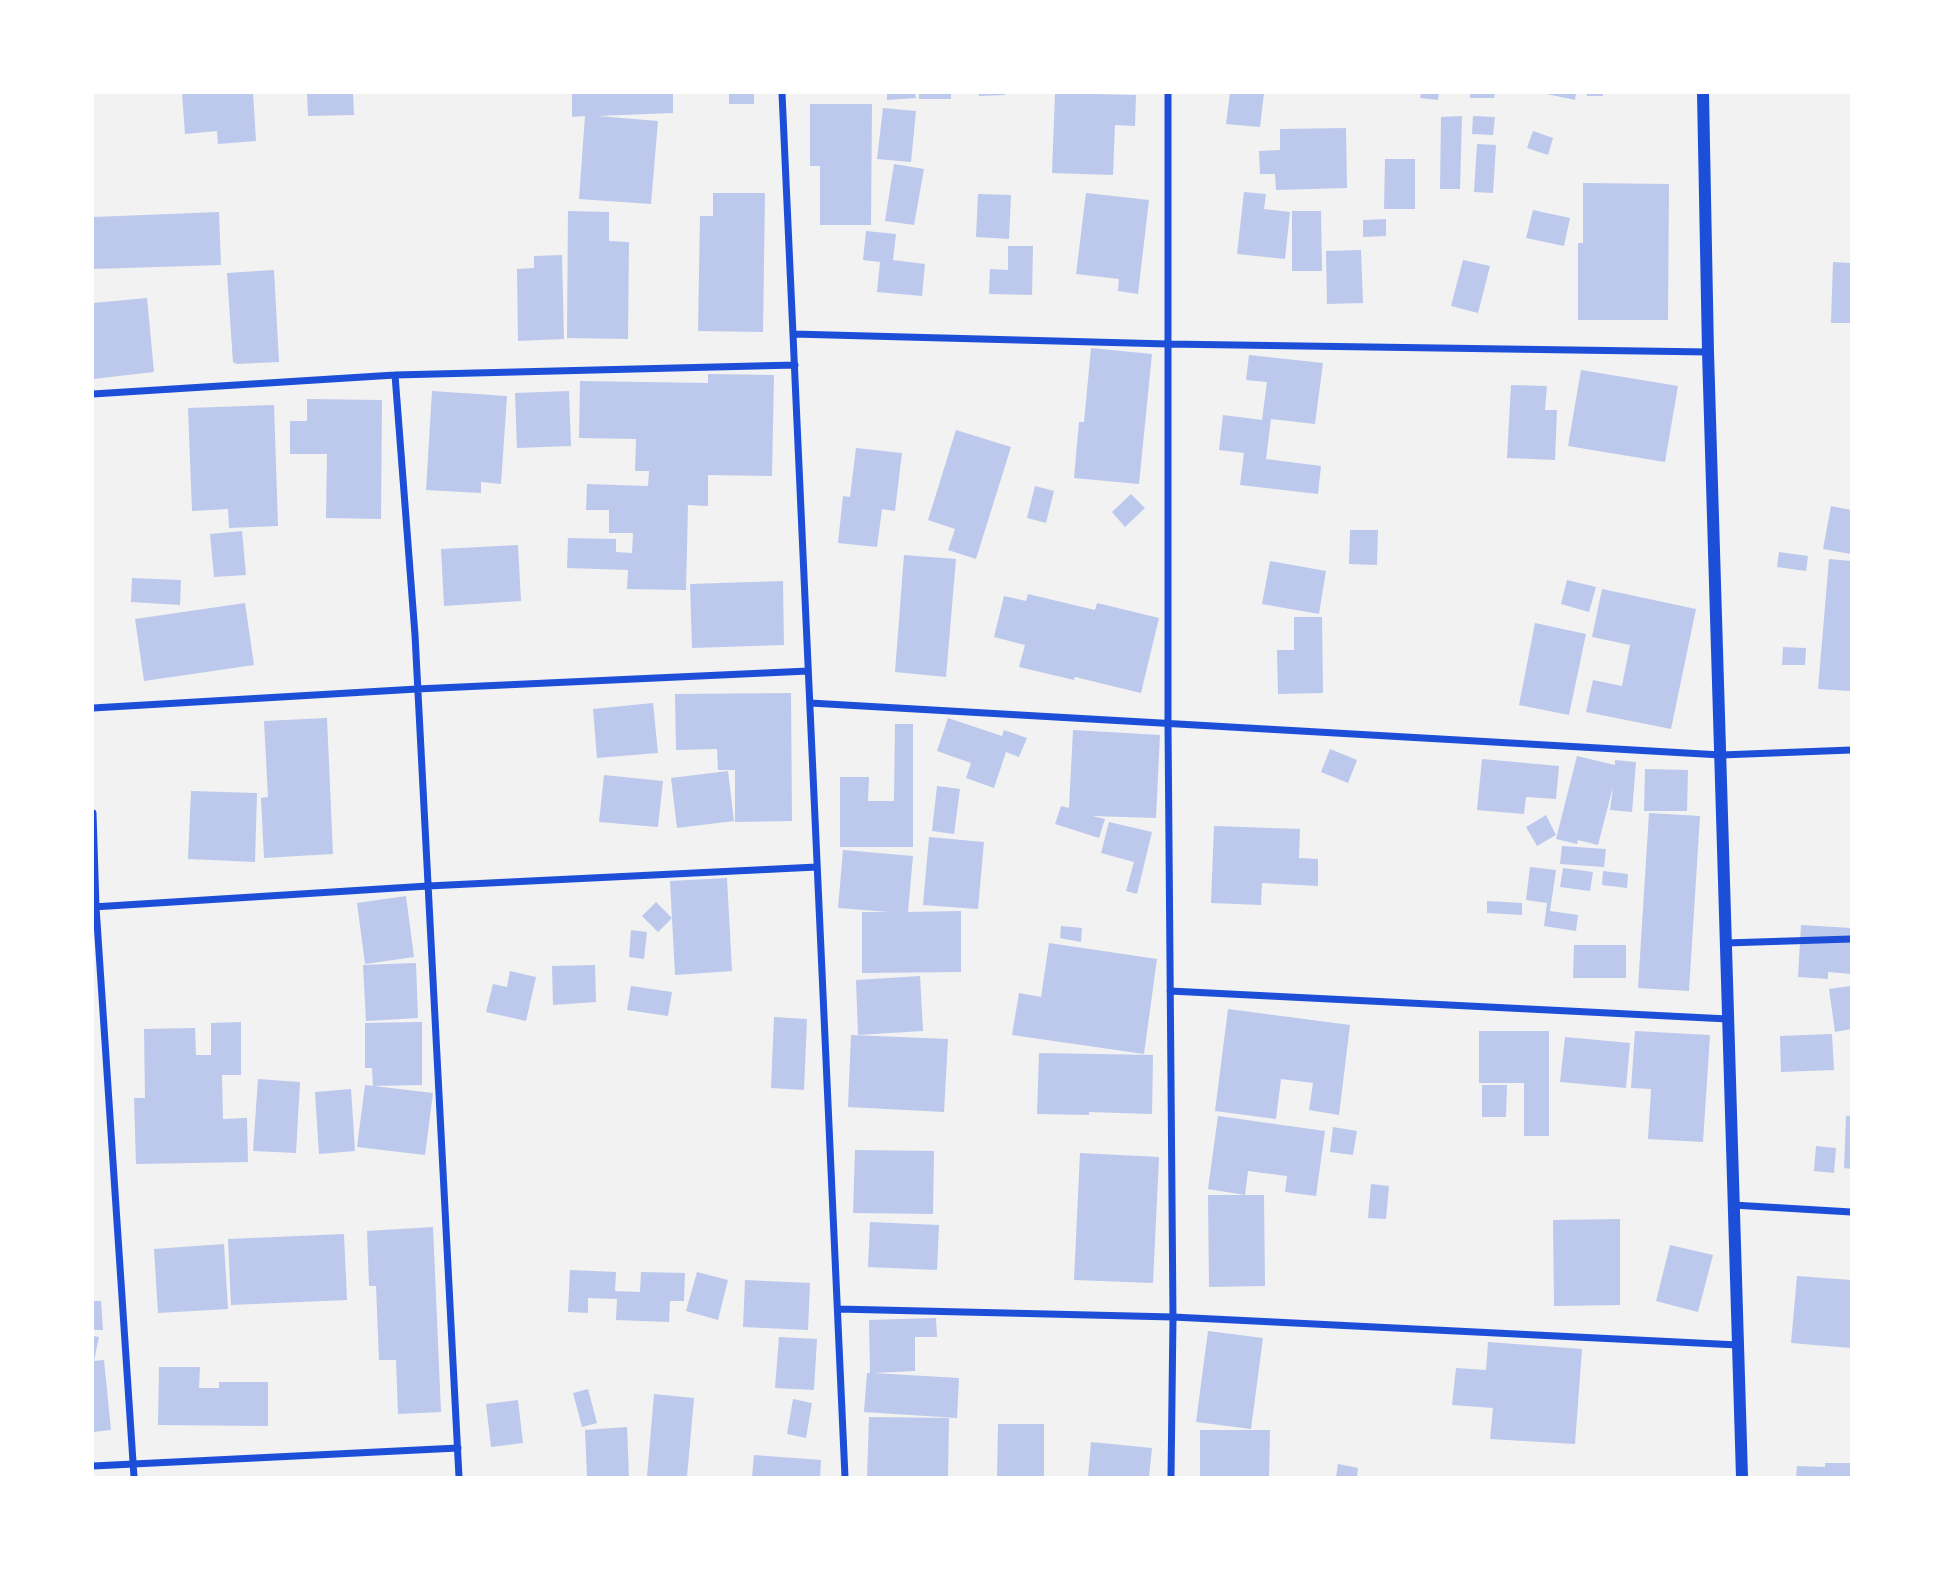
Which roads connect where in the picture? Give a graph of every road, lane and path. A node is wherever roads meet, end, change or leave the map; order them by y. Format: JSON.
{"nodes":[{"id":1,"x":782,"y":93,"type":"edge"},
{"id":2,"x":1168,"y":93,"type":"edge"},
{"id":3,"x":1703,"y":93,"type":"edge"},
{"id":4,"x":793,"y":334,"type":"junction"},
{"id":5,"x":1168,"y":344,"type":"junction"},
{"id":6,"x":1708,"y":352,"type":"junction"},
{"id":7,"x":794,"y":365,"type":"junction"},
{"id":8,"x":395,"y":375,"type":"junction"},
{"id":9,"x":93,"y":394,"type":"edge"},
{"id":10,"x":808,"y":671,"type":"junction"},
{"id":11,"x":417,"y":689,"type":"junction"},
{"id":12,"x":810,"y":703,"type":"junction"},
{"id":13,"x":93,"y":708,"type":"edge"},
{"id":14,"x":1168,"y":724,"type":"junction"},
{"id":15,"x":1851,"y":750,"type":"edge"},
{"id":16,"x":1721,"y":755,"type":"junction"},
{"id":17,"x":93,"y":813,"type":"edge"},
{"id":18,"x":817,"y":867,"type":"junction"},
{"id":19,"x":428,"y":886,"type":"junction"},
{"id":20,"x":94,"y":907,"type":"edge"},
{"id":21,"x":1851,"y":939,"type":"edge"},
{"id":22,"x":1726,"y":943,"type":"junction"},
{"id":23,"x":1170,"y":991,"type":"junction"},
{"id":24,"x":1728,"y":1019,"type":"junction"},
{"id":25,"x":1733,"y":1205,"type":"junction"},
{"id":26,"x":1851,"y":1212,"type":"edge"},
{"id":27,"x":838,"y":1310,"type":"junction"},
{"id":28,"x":1173,"y":1317,"type":"junction"},
{"id":29,"x":1738,"y":1345,"type":"junction"},
{"id":30,"x":458,"y":1448,"type":"junction"},
{"id":31,"x":133,"y":1465,"type":"junction"},
{"id":32,"x":93,"y":1466,"type":"edge"},
{"id":33,"x":134,"y":1477,"type":"edge"},
{"id":34,"x":459,"y":1477,"type":"edge"},
{"id":35,"x":845,"y":1477,"type":"edge"},
{"id":36,"x":1171,"y":1477,"type":"edge"},
{"id":37,"x":1742,"y":1477,"type":"edge"}],
"edges":[{"from":1,"to":4,"type":"street"},
{"from":2,"to":5,"type":"street"},
{"from":3,"to":6,"type":"street"},
{"from":4,"to":5,"type":"street"},
{"from":4,"to":7,"type":"street"},
{"from":5,"to":6,"type":"street"},
{"from":5,"to":14,"type":"street"},
{"from":6,"to":16,"type":"street"},
{"from":7,"to":8,"type":"street"},
{"from":7,"to":10,"type":"street"},
{"from":8,"to":9,"type":"street"},
{"from":8,"to":11,"type":"street"},
{"from":10,"to":11,"type":"street"},
{"from":10,"to":12,"type":"street"},
{"from":11,"to":13,"type":"street"},
{"from":11,"to":19,"type":"street"},
{"from":12,"to":14,"type":"street"},
{"from":12,"to":18,"type":"street"},
{"from":14,"to":16,"type":"street"},
{"from":14,"to":23,"type":"street"},
{"from":15,"to":16,"type":"street"},
{"from":16,"to":22,"type":"street"},
{"from":17,"to":20,"type":"street"},
{"from":18,"to":19,"type":"street"},
{"from":18,"to":27,"type":"street"},
{"from":19,"to":20,"type":"street"},
{"from":19,"to":30,"type":"street"},
{"from":20,"to":31,"type":"street"},
{"from":21,"to":22,"type":"street"},
{"from":22,"to":24,"type":"street"},
{"from":23,"to":24,"type":"street"},
{"from":23,"to":28,"type":"street"},
{"from":24,"to":25,"type":"street"},
{"from":25,"to":26,"type":"street"},
{"from":25,"to":29,"type":"street"},
{"from":27,"to":28,"type":"street"},
{"from":27,"to":35,"type":"street"},
{"from":28,"to":29,"type":"street"},
{"from":28,"to":36,"type":"street"},
{"from":29,"to":37,"type":"street"},
{"from":30,"to":31,"type":"street"},
{"from":30,"to":34,"type":"street"},
{"from":31,"to":32,"type":"street"},
{"from":31,"to":33,"type":"street"}]}
